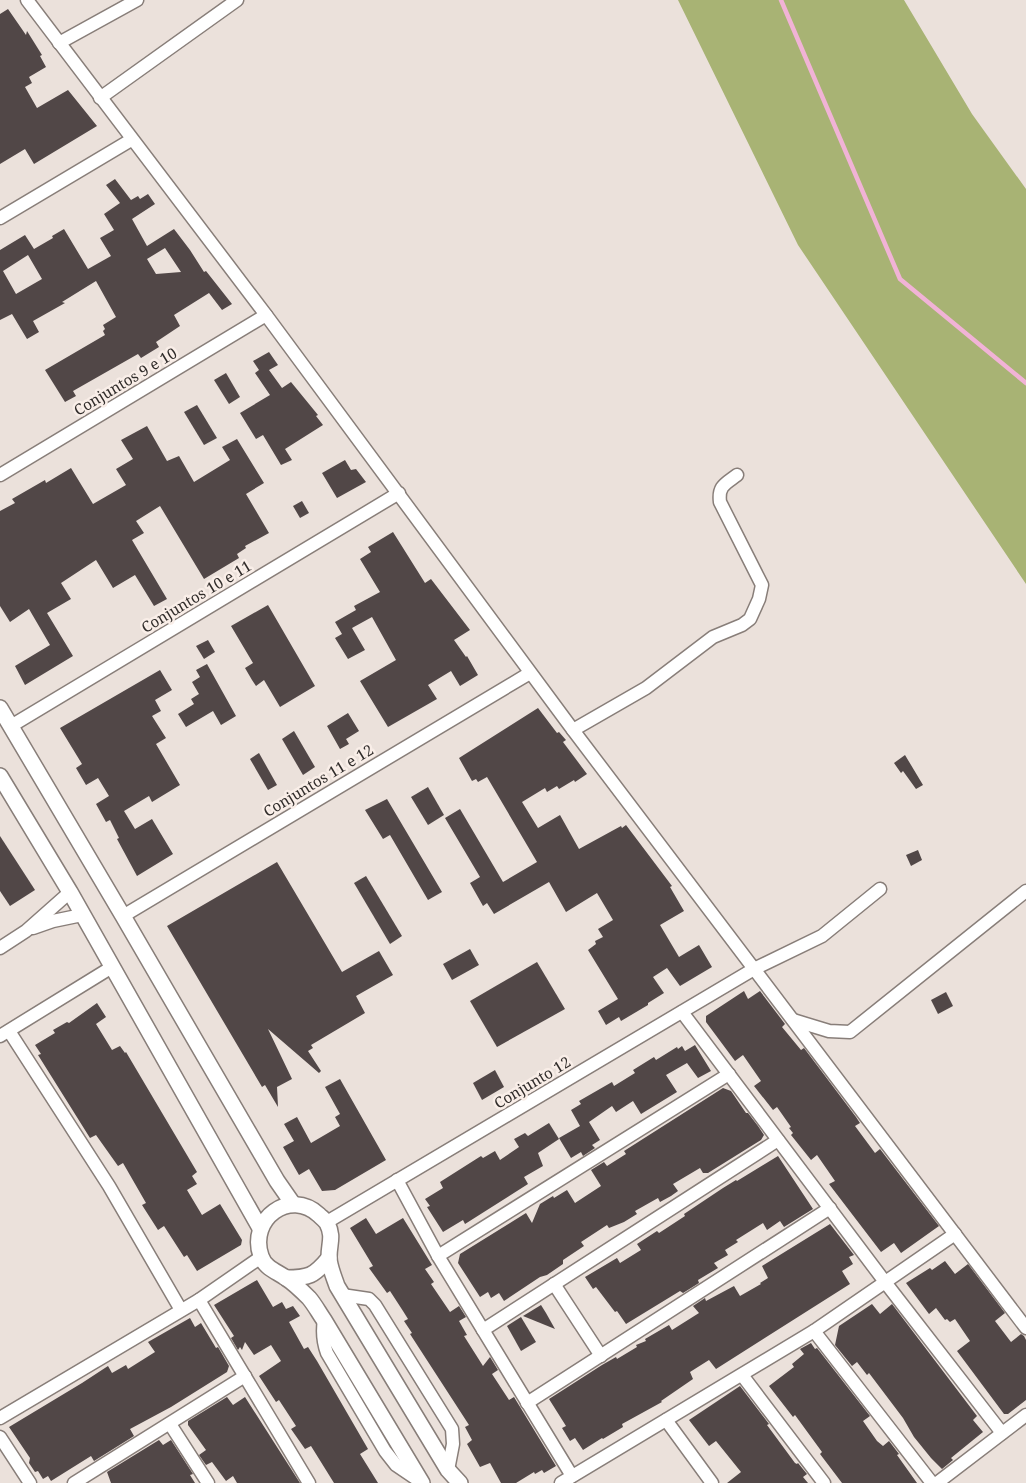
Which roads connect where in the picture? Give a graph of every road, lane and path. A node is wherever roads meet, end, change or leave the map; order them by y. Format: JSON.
{"nodes":[{"id":1,"x":26,"y":0,"type":"edge"},
{"id":2,"x":137,"y":0,"type":"edge"},
{"id":3,"x":237,"y":0,"type":"edge"},
{"id":4,"x":59,"y":44,"type":"junction"},
{"id":5,"x":100,"y":98,"type":"junction"},
{"id":6,"x":132,"y":140,"type":"junction"},
{"id":7,"x":0,"y":218,"type":"edge"},
{"id":8,"x":266,"y":315,"type":"junction"},
{"id":9,"x":0,"y":474,"type":"edge"},
{"id":10,"x":737,"y":475,"type":"dead end"},
{"id":11,"x":399,"y":493,"type":"junction"},
{"id":12,"x":530,"y":673,"type":"junction"},
{"id":13,"x":0,"y":708,"type":"edge"},
{"id":14,"x":11,"y":726,"type":"junction"},
{"id":15,"x":573,"y":730,"type":"junction"},
{"id":16,"x":0,"y":776,"type":"edge"},
{"id":17,"x":880,"y":890,"type":"dead end"},
{"id":18,"x":1026,"y":891,"type":"edge"},
{"id":19,"x":70,"y":892,"type":"junction"},
{"id":20,"x":82,"y":915,"type":"junction"},
{"id":21,"x":123,"y":916,"type":"junction"},
{"id":22,"x":26,"y":931,"type":"junction"},
{"id":23,"x":0,"y":948,"type":"edge"},
{"id":24,"x":112,"y":967,"type":"junction"},
{"id":25,"x":754,"y":969,"type":"junction"},
{"id":26,"x":682,"y":1012,"type":"junction"},
{"id":27,"x":793,"y":1020,"type":"junction"},
{"id":28,"x":5,"y":1033,"type":"edge"},
{"id":29,"x":728,"y":1074,"type":"junction"},
{"id":30,"x":778,"y":1140,"type":"junction"},
{"id":31,"x":397,"y":1180,"type":"junction"},
{"id":32,"x":293,"y":1204,"type":"junction"},
{"id":33,"x":830,"y":1208,"type":"junction"},
{"id":34,"x":326,"y":1222,"type":"junction"},
{"id":35,"x":260,"y":1228,"type":"junction"},
{"id":36,"x":955,"y":1234,"type":"junction"},
{"id":37,"x":438,"y":1256,"type":"junction"},
{"id":38,"x":261,"y":1257,"type":"junction"},
{"id":39,"x":329,"y":1258,"type":"junction"},
{"id":40,"x":286,"y":1278,"type":"junction"},
{"id":41,"x":885,"y":1282,"type":"junction"},
{"id":42,"x":554,"y":1284,"type":"junction"},
{"id":43,"x":342,"y":1296,"type":"junction"},
{"id":44,"x":199,"y":1300,"type":"junction"},
{"id":45,"x":181,"y":1310,"type":"junction"},
{"id":46,"x":1026,"y":1328,"type":"edge"},
{"id":47,"x":483,"y":1330,"type":"junction"},
{"id":48,"x":814,"y":1331,"type":"junction"},
{"id":49,"x":601,"y":1356,"type":"junction"},
{"id":50,"x":742,"y":1374,"type":"junction"},
{"id":51,"x":245,"y":1376,"type":"junction"},
{"id":52,"x":527,"y":1403,"type":"junction"},
{"id":53,"x":1026,"y":1415,"type":"edge"},
{"id":54,"x":0,"y":1418,"type":"edge"},
{"id":55,"x":666,"y":1420,"type":"junction"},
{"id":56,"x":170,"y":1424,"type":"junction"},
{"id":57,"x":1002,"y":1433,"type":"junction"},
{"id":58,"x":0,"y":1437,"type":"edge"},
{"id":59,"x":448,"y":1470,"type":"junction"},
{"id":60,"x":567,"y":1480,"type":"edge"},
{"id":61,"x":30,"y":1483,"type":"edge"},
{"id":62,"x":74,"y":1483,"type":"edge"},
{"id":63,"x":208,"y":1483,"type":"edge"},
{"id":64,"x":309,"y":1483,"type":"edge"},
{"id":65,"x":422,"y":1483,"type":"edge"},
{"id":66,"x":460,"y":1483,"type":"edge"},
{"id":67,"x":712,"y":1483,"type":"edge"},
{"id":68,"x":824,"y":1483,"type":"edge"},
{"id":69,"x":932,"y":1483,"type":"edge"},
{"id":70,"x":937,"y":1483,"type":"edge"}],
"edges":[{"from":1,"to":4,"type":"street"},
{"from":2,"to":4,"type":"street"},
{"from":3,"to":5,"type":"street"},
{"from":4,"to":5,"type":"street"},
{"from":5,"to":6,"type":"street"},
{"from":6,"to":7,"type":"street"},
{"from":6,"to":8,"type":"street"},
{"from":8,"to":9,"type":"street","name":"Conjuntos 9 e 10"},
{"from":8,"to":11,"type":"street"},
{"from":10,"to":15,"type":"street"},
{"from":11,"to":12,"type":"street"},
{"from":11,"to":14,"type":"street","name":"Conjuntos 10 e 11"},
{"from":12,"to":15,"type":"street"},
{"from":12,"to":21,"type":"street","name":"Conjuntos 11 e 12"},
{"from":13,"to":14,"type":"street"},
{"from":14,"to":21,"type":"street"},
{"from":15,"to":25,"type":"street"},
{"from":16,"to":19,"type":"street"},
{"from":17,"to":25,"type":"street","name":"Conjunto 12"},
{"from":18,"to":27,"type":"street"},
{"from":19,"to":20,"type":"street"},
{"from":19,"to":22,"type":"street"},
{"from":20,"to":22,"type":"street"},
{"from":20,"to":24,"type":"street"},
{"from":21,"to":32,"type":"street"},
{"from":22,"to":23,"type":"street"},
{"from":24,"to":28,"type":"street"},
{"from":24,"to":35,"type":"street"},
{"from":25,"to":26,"type":"street","name":"Conjunto 12"},
{"from":25,"to":27,"type":"street"},
{"from":26,"to":29,"type":"street"},
{"from":26,"to":31,"type":"street","name":"Conjunto 12"},
{"from":27,"to":36,"type":"street"},
{"from":28,"to":45,"type":"street"},
{"from":29,"to":30,"type":"street"},
{"from":29,"to":37,"type":"street"},
{"from":30,"to":33,"type":"street"},
{"from":30,"to":42,"type":"street"},
{"from":31,"to":34,"type":"street","name":"Conjunto 12"},
{"from":31,"to":37,"type":"street"},
{"from":32,"to":34,"type":"street"},
{"from":32,"to":35,"type":"street"},
{"from":33,"to":41,"type":"street"},
{"from":33,"to":49,"type":"street"},
{"from":34,"to":39,"type":"street"},
{"from":35,"to":38,"type":"street"},
{"from":36,"to":41,"type":"street"},
{"from":36,"to":46,"type":"street"},
{"from":37,"to":47,"type":"street"},
{"from":38,"to":40,"type":"street"},
{"from":38,"to":44,"type":"street"},
{"from":39,"to":40,"type":"street"},
{"from":39,"to":43,"type":"street"},
{"from":40,"to":65,"type":"street"},
{"from":41,"to":48,"type":"street"},
{"from":41,"to":57,"type":"street"},
{"from":42,"to":47,"type":"street"},
{"from":42,"to":49,"type":"street"},
{"from":43,"to":59,"type":"street"},
{"from":43,"to":59,"type":"street"},
{"from":44,"to":45,"type":"street"},
{"from":44,"to":51,"type":"street"},
{"from":45,"to":54,"type":"street"},
{"from":47,"to":52,"type":"street"},
{"from":48,"to":50,"type":"street"},
{"from":48,"to":69,"type":"street"},
{"from":49,"to":52,"type":"street"},
{"from":50,"to":55,"type":"street"},
{"from":50,"to":68,"type":"street"},
{"from":51,"to":56,"type":"street"},
{"from":51,"to":64,"type":"street"},
{"from":52,"to":60,"type":"street"},
{"from":53,"to":57,"type":"street"},
{"from":55,"to":60,"type":"street"},
{"from":55,"to":67,"type":"street"},
{"from":56,"to":62,"type":"street"},
{"from":56,"to":63,"type":"street"},
{"from":57,"to":70,"type":"street"},
{"from":58,"to":61,"type":"street"},
{"from":59,"to":66,"type":"street"}]}
